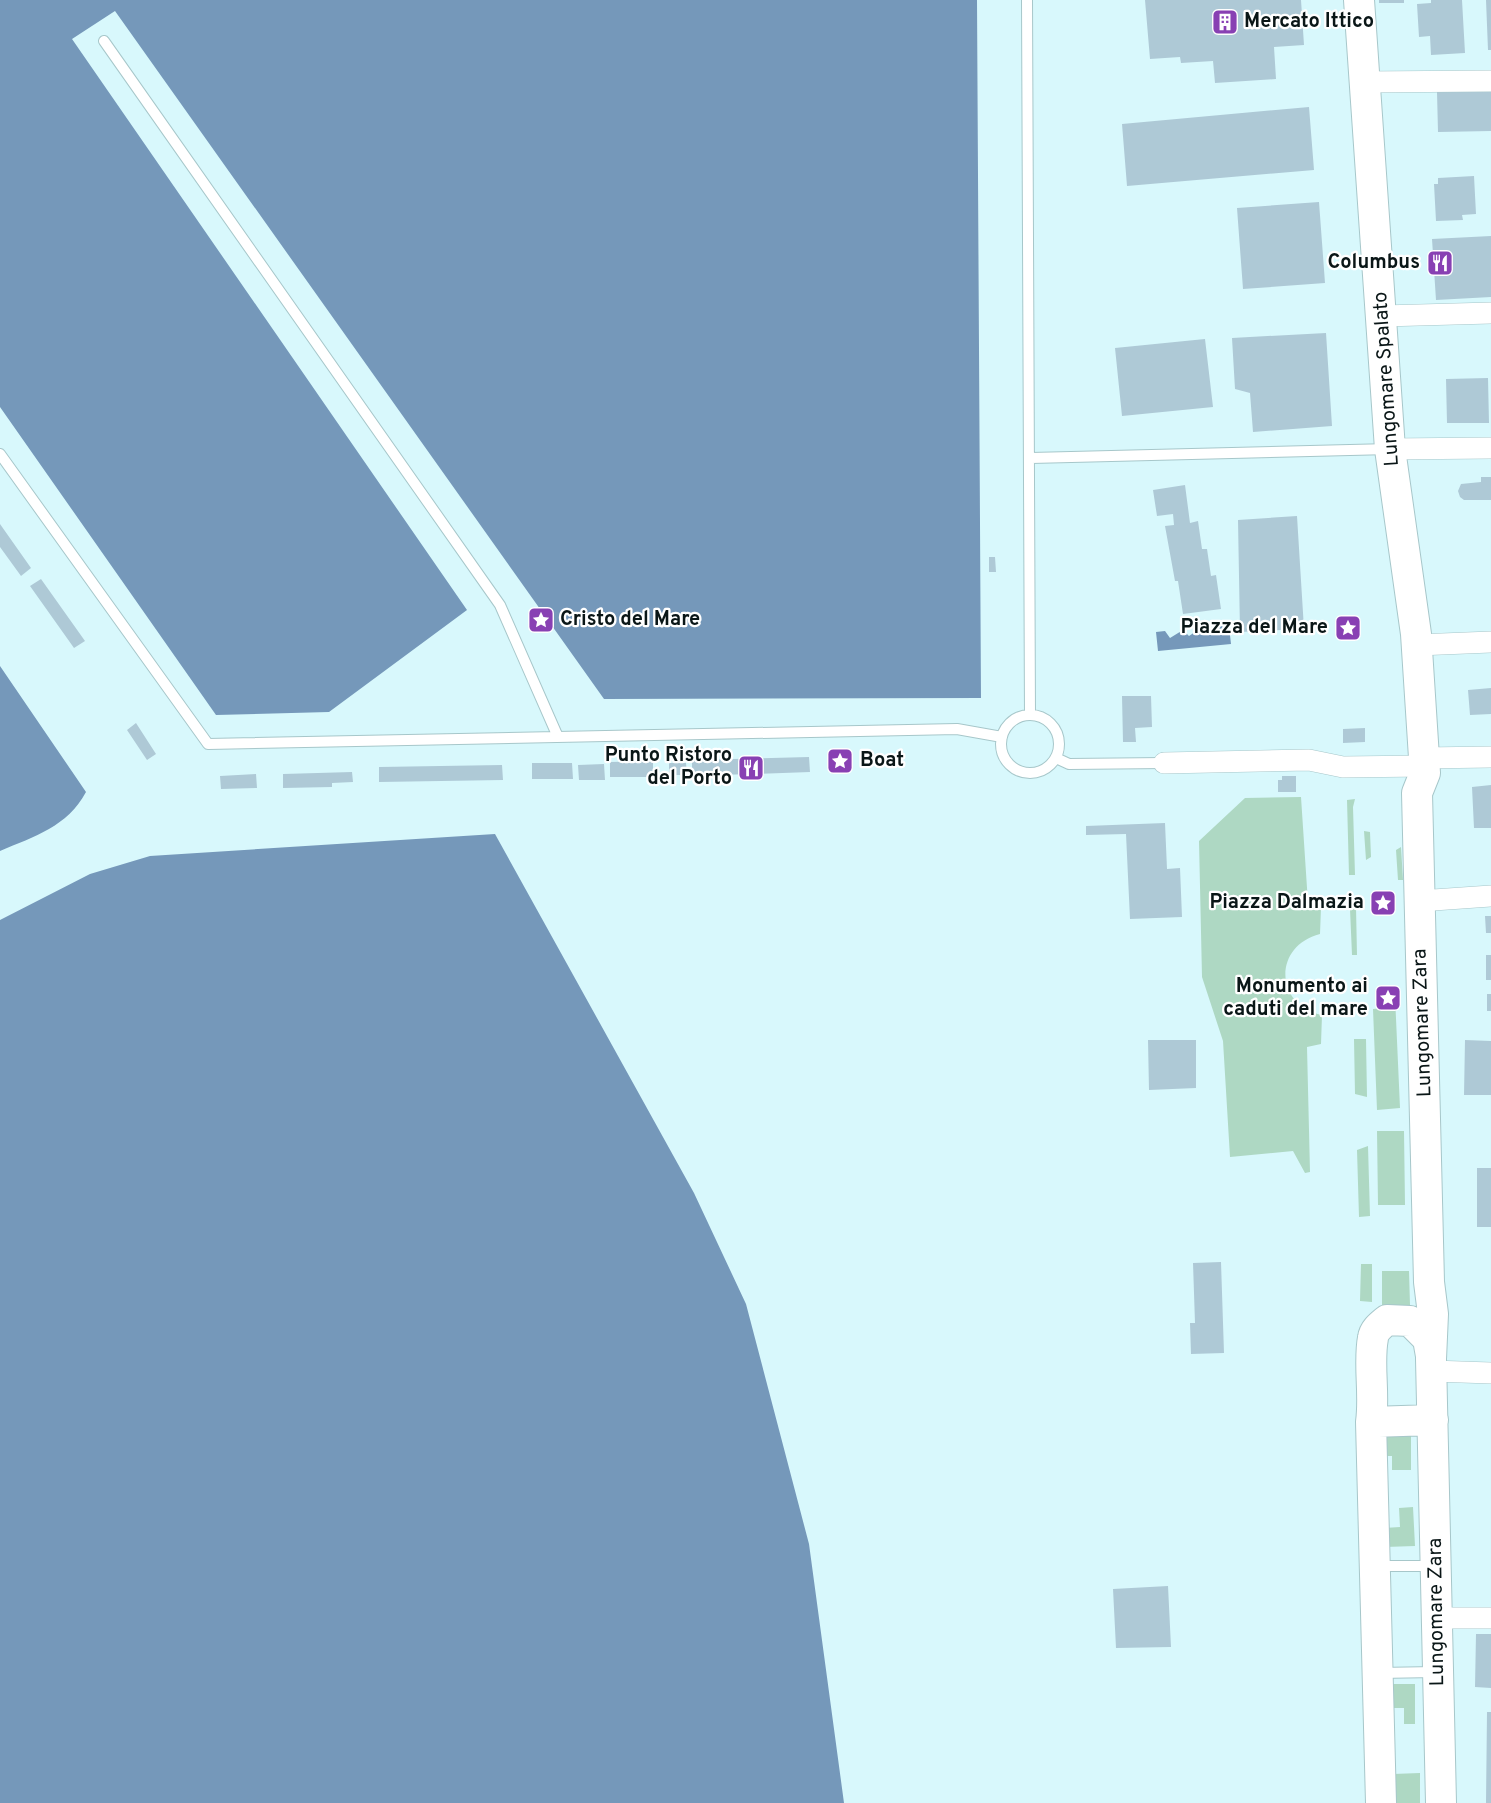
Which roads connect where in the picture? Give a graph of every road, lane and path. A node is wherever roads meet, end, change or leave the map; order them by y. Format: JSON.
{"nodes":[{"id":1,"x":1027,"y":0,"type":"edge"},
{"id":2,"x":1359,"y":0,"type":"edge"},
{"id":3,"x":104,"y":40,"type":"dead end"},
{"id":4,"x":1491,"y":81,"type":"edge"},
{"id":5,"x":1364,"y":82,"type":"junction"},
{"id":6,"x":1491,"y":313,"type":"edge"},
{"id":7,"x":1383,"y":315,"type":"junction"},
{"id":8,"x":1491,"y":448,"type":"edge"},
{"id":9,"x":1390,"y":449,"type":"junction"},
{"id":10,"x":0,"y":454,"type":"edge"},
{"id":11,"x":1031,"y":458,"type":"junction"},
{"id":12,"x":1491,"y":642,"type":"edge"},
{"id":13,"x":1417,"y":645,"type":"junction"},
{"id":14,"x":1030,"y":715,"type":"junction"},
{"id":15,"x":558,"y":737,"type":"junction"},
{"id":16,"x":1002,"y":737,"type":"junction"},
{"id":17,"x":1491,"y":757,"type":"edge"},
{"id":18,"x":1056,"y":758,"type":"junction"},
{"id":19,"x":1424,"y":762,"type":"junction"},
{"id":20,"x":1164,"y":763,"type":"joint"},
{"id":21,"x":1491,"y":896,"type":"edge"},
{"id":22,"x":1419,"y":901,"type":"junction"},
{"id":23,"x":1429,"y":1282,"type":"junction"},
{"id":24,"x":1410,"y":1321,"type":"junction"},
{"id":25,"x":1431,"y":1365,"type":"junction"},
{"id":26,"x":1491,"y":1373,"type":"edge"},
{"id":27,"x":1433,"y":1420,"type":"junction"},
{"id":28,"x":1371,"y":1422,"type":"junction"},
{"id":29,"x":1376,"y":1566,"type":"junction"},
{"id":30,"x":1435,"y":1566,"type":"junction"},
{"id":31,"x":1438,"y":1618,"type":"junction"},
{"id":32,"x":1491,"y":1618,"type":"edge"},
{"id":33,"x":1439,"y":1672,"type":"junction"},
{"id":34,"x":1378,"y":1673,"type":"junction"},
{"id":35,"x":1381,"y":1803,"type":"edge"},
{"id":36,"x":1441,"y":1803,"type":"edge"}],
"edges":[{"from":1,"to":11,"type":"lane"},
{"from":2,"to":5,"type":"street","name":"Lungomare Spalato"},
{"from":3,"to":15,"type":"lane"},
{"from":4,"to":5,"type":"street"},
{"from":5,"to":7,"type":"street","name":"Lungomare Spalato"},
{"from":6,"to":7,"type":"street"},
{"from":7,"to":9,"type":"street","name":"Lungomare Spalato"},
{"from":8,"to":9,"type":"street"},
{"from":9,"to":11,"type":"lane"},
{"from":9,"to":13,"type":"street","name":"Lungomare Spalato"},
{"from":10,"to":15,"type":"lane"},
{"from":11,"to":14,"type":"lane"},
{"from":12,"to":13,"type":"street"},
{"from":13,"to":19,"type":"street","name":"Lungomare Spalato"},
{"from":14,"to":16,"type":"lane"},
{"from":14,"to":18,"type":"lane"},
{"from":15,"to":16,"type":"lane"},
{"from":16,"to":18,"type":"lane"},
{"from":17,"to":19,"type":"street"},
{"from":18,"to":20,"type":"lane"},
{"from":19,"to":20,"type":"street"},
{"from":19,"to":22,"type":"street","name":"Lungomare Zara"},
{"from":21,"to":22,"type":"street"},
{"from":22,"to":23,"type":"street","name":"Lungomare Zara"},
{"from":23,"to":24,"type":"street","name":"Lungomare Zara"},
{"from":23,"to":25,"type":"street","name":"Lungomare Zara"},
{"from":24,"to":25,"type":"street","name":"Lungomare Zara"},
{"from":24,"to":28,"type":"street"},
{"from":25,"to":26,"type":"street"},
{"from":25,"to":27,"type":"street","name":"Lungomare Zara"},
{"from":27,"to":28,"type":"street"},
{"from":27,"to":30,"type":"street","name":"Lungomare Zara"},
{"from":28,"to":29,"type":"street"},
{"from":29,"to":30,"type":"lane"},
{"from":29,"to":34,"type":"street"},
{"from":30,"to":31,"type":"street","name":"Lungomare Zara"},
{"from":31,"to":32,"type":"street"},
{"from":31,"to":33,"type":"street","name":"Lungomare Zara"},
{"from":33,"to":34,"type":"lane"},
{"from":33,"to":36,"type":"street","name":"Lungomare Zara"},
{"from":34,"to":35,"type":"street"}]}
